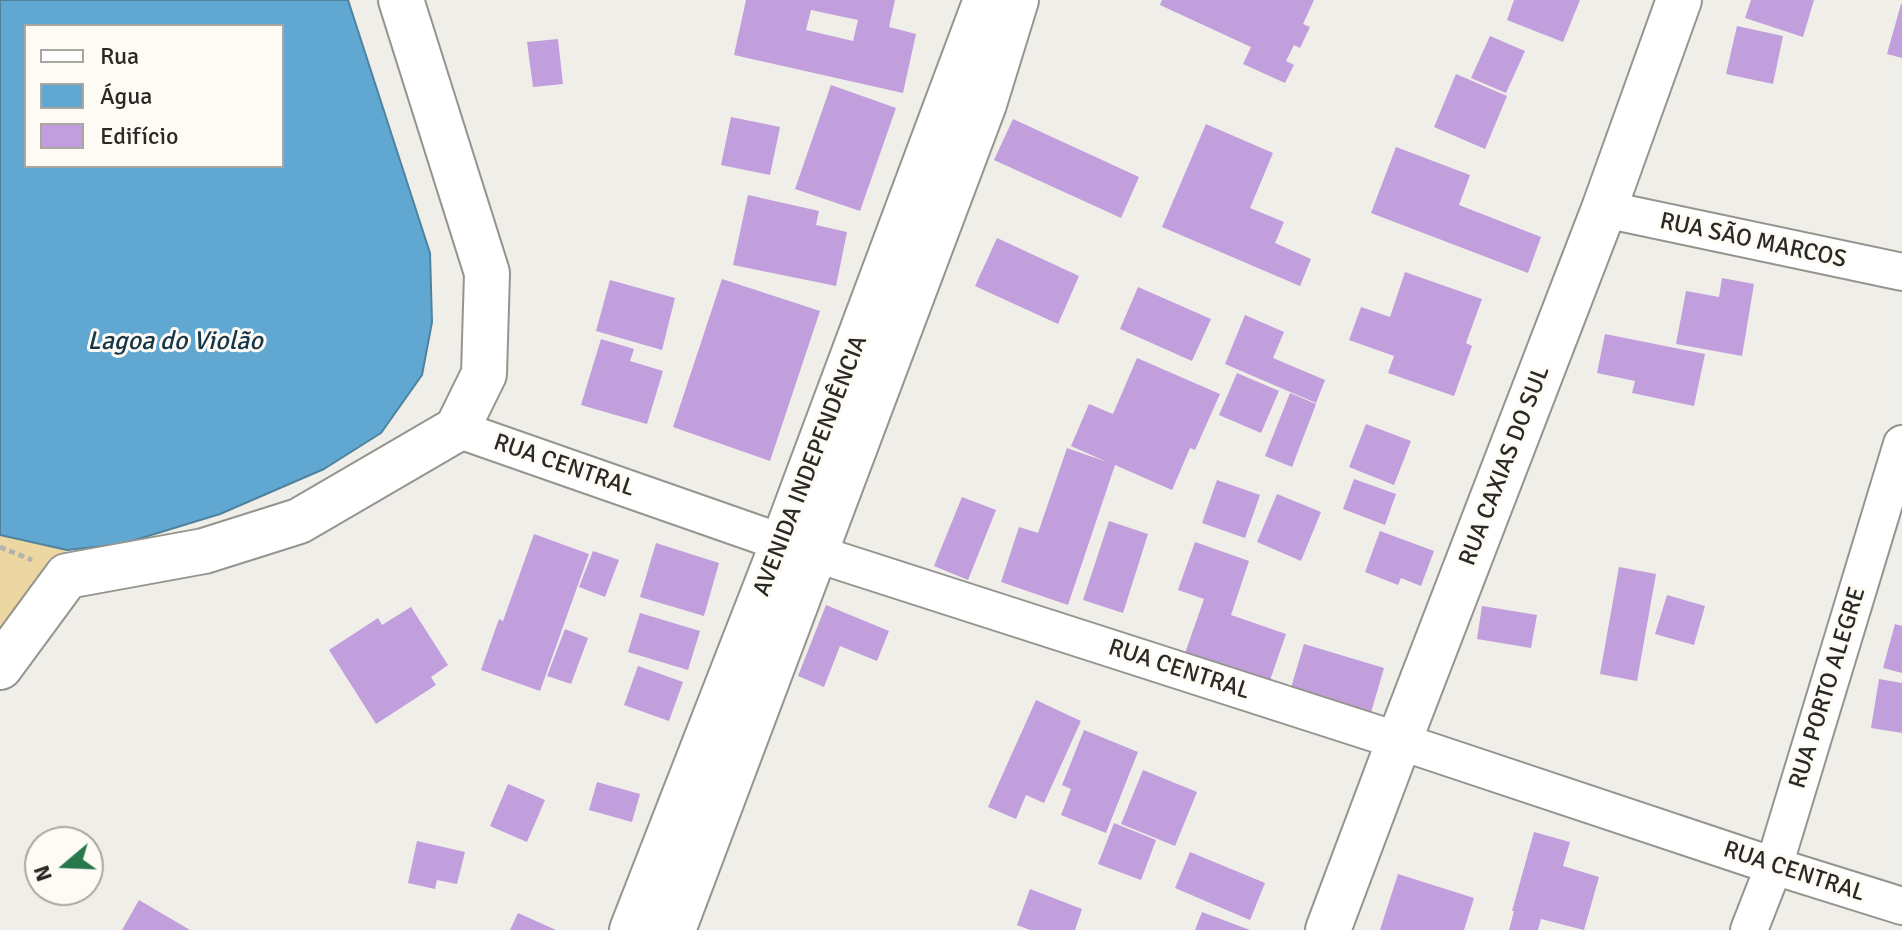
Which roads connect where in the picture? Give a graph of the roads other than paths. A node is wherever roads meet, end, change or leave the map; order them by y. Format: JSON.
{"nodes":[{"id":1,"x":401,"y":0,"type":"edge"},
{"id":2,"x":986,"y":0,"type":"edge"},
{"id":3,"x":1016,"y":0,"type":"edge"},
{"id":4,"x":1679,"y":0,"type":"edge"},
{"id":5,"x":968,"y":98,"type":"junction"},
{"id":6,"x":1604,"y":209,"type":"junction"},
{"id":7,"x":1902,"y":272,"type":"edge"},
{"id":8,"x":457,"y":429,"type":"junction"},
{"id":9,"x":1902,"y":444,"type":"edge"},
{"id":10,"x":799,"y":548,"type":"junction"},
{"id":11,"x":0,"y":667,"type":"edge"},
{"id":12,"x":1399,"y":741,"type":"junction"},
{"id":13,"x":1774,"y":866,"type":"junction"},
{"id":14,"x":1902,"y":906,"type":"edge"},
{"id":15,"x":656,"y":921,"type":"edge"},
{"id":16,"x":1328,"y":930,"type":"edge"},
{"id":17,"x":1749,"y":930,"type":"edge"}],
"edges":[{"from":1,"to":8,"type":"street"},
{"from":2,"to":5,"type":"street","name":"AVENIDA INDEPENDÊNCIA"},
{"from":3,"to":5,"type":"street","name":"AVENIDA INDEPENDÊNCIA"},
{"from":4,"to":6,"type":"street","name":"RUA CAXIAS DO SUL"},
{"from":5,"to":10,"type":"street","name":"AVENIDA INDEPENDÊNCIA"},
{"from":6,"to":7,"type":"street","name":"RUA SÃO MARCOS"},
{"from":6,"to":12,"type":"street","name":"RUA CAXIAS DO SUL"},
{"from":8,"to":10,"type":"street","name":"RUA CENTRAL"},
{"from":8,"to":11,"type":"street"},
{"from":9,"to":13,"type":"street","name":"RUA PORTO ALEGRE"},
{"from":10,"to":12,"type":"street","name":"RUA CENTRAL"},
{"from":10,"to":15,"type":"street","name":"AVENIDA INDEPENDÊNCIA"},
{"from":12,"to":13,"type":"street","name":"RUA CENTRAL"},
{"from":12,"to":16,"type":"street","name":"RUA CAXIAS DO SUL"},
{"from":13,"to":14,"type":"street","name":"RUA CENTRAL"},
{"from":13,"to":17,"type":"street","name":"RUA PORTO ALEGRE"}]}
